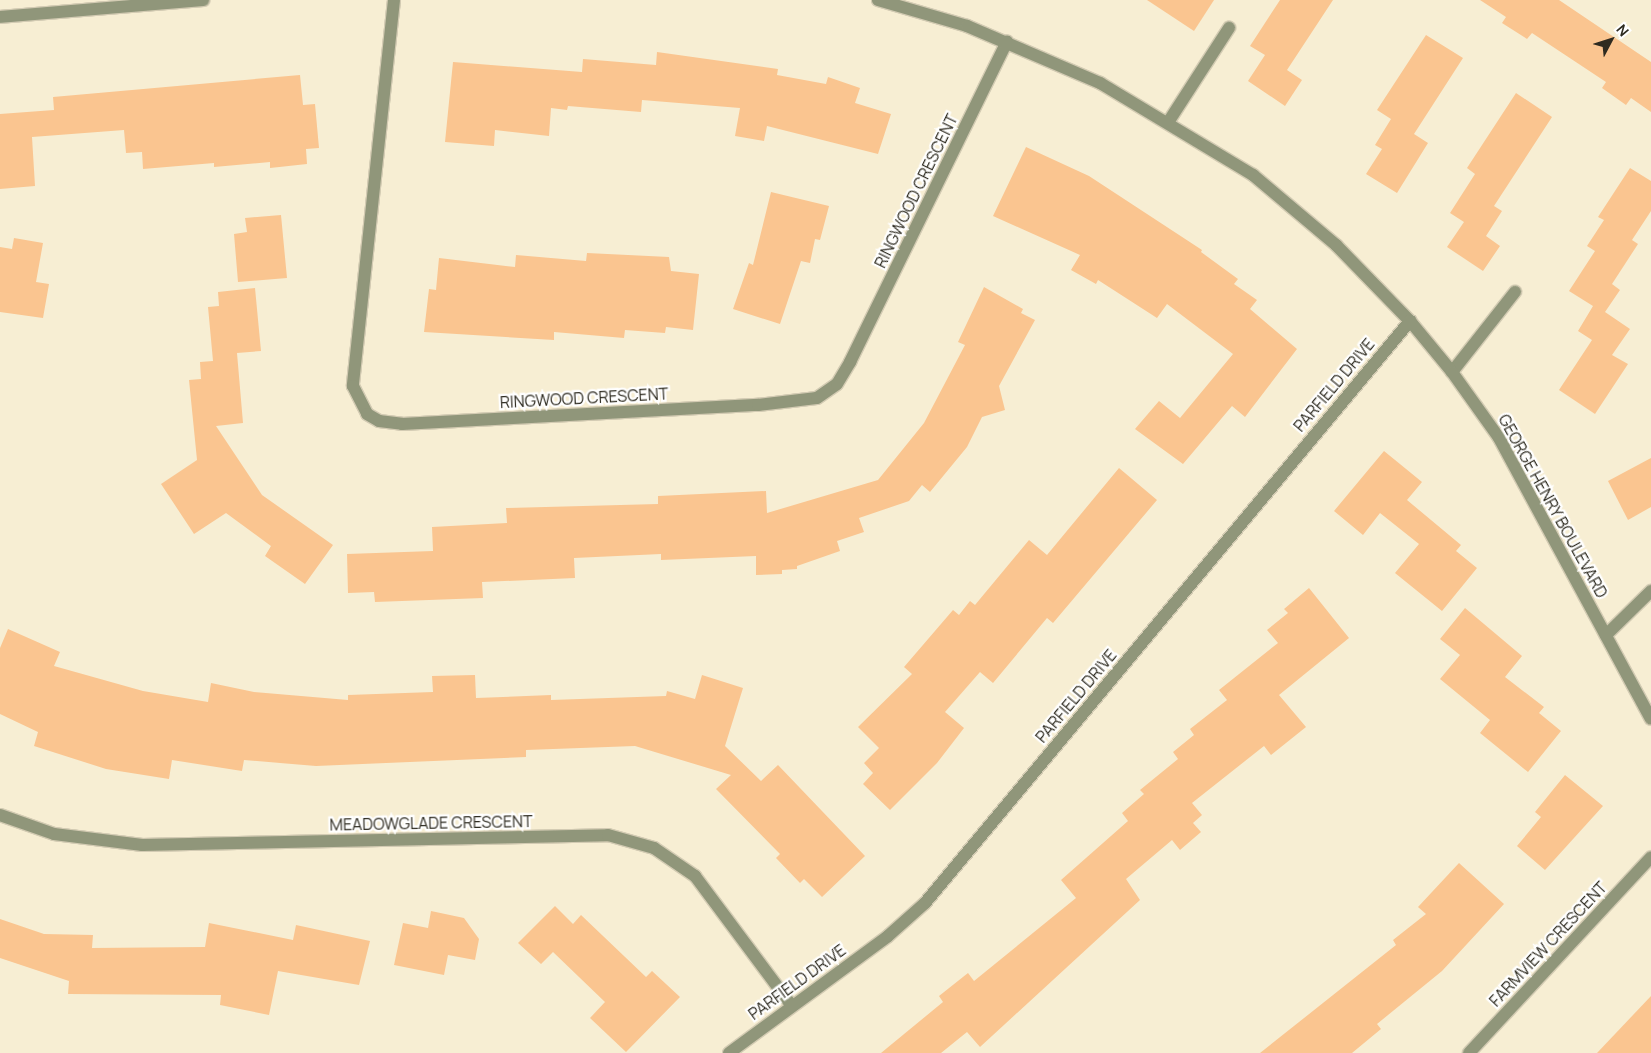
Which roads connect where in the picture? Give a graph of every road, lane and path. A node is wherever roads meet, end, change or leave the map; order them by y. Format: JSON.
{"nodes":[{"id":1,"x":203,"y":0,"type":"edge"},
{"id":2,"x":394,"y":0,"type":"edge"},
{"id":3,"x":878,"y":0,"type":"edge"},
{"id":4,"x":916,"y":5,"type":"edge"},
{"id":5,"x":0,"y":17,"type":"edge"},
{"id":6,"x":1229,"y":28,"type":"dead end"},
{"id":7,"x":1007,"y":41,"type":"junction"},
{"id":8,"x":1169,"y":121,"type":"junction"},
{"id":9,"x":1515,"y":292,"type":"dead end"},
{"id":10,"x":1410,"y":321,"type":"junction"},
{"id":11,"x":1452,"y":372,"type":"junction"},
{"id":12,"x":1651,"y":591,"type":"edge"},
{"id":13,"x":1606,"y":635,"type":"junction"},
{"id":14,"x":1651,"y":719,"type":"edge"},
{"id":15,"x":0,"y":815,"type":"edge"},
{"id":16,"x":1651,"y":858,"type":"edge"},
{"id":17,"x":792,"y":1006,"type":"junction"},
{"id":18,"x":729,"y":1053,"type":"edge"},
{"id":19,"x":1469,"y":1053,"type":"edge"}],
"edges":[{"from":1,"to":5,"type":"street"},
{"from":2,"to":7,"type":"street","name":"RINGWOOD CRESCENT"},
{"from":3,"to":4,"type":"street","name":"GEORGE HENRY BOULEVARD"},
{"from":4,"to":7,"type":"street","name":"GEORGE HENRY BOULEVARD"},
{"from":6,"to":8,"type":"street"},
{"from":7,"to":8,"type":"street","name":"GEORGE HENRY BOULEVARD"},
{"from":8,"to":10,"type":"street","name":"GEORGE HENRY BOULEVARD"},
{"from":9,"to":11,"type":"street"},
{"from":10,"to":11,"type":"street","name":"GEORGE HENRY BOULEVARD"},
{"from":10,"to":17,"type":"street","name":"PARFIELD DRIVE"},
{"from":11,"to":13,"type":"street","name":"GEORGE HENRY BOULEVARD"},
{"from":12,"to":13,"type":"street"},
{"from":13,"to":14,"type":"street","name":"GEORGE HENRY BOULEVARD"},
{"from":15,"to":17,"type":"street","name":"MEADOWGLADE CRESCENT"},
{"from":16,"to":19,"type":"street","name":"FARMVIEW CRESCENT"},
{"from":17,"to":18,"type":"street","name":"PARFIELD DRIVE"}]}
